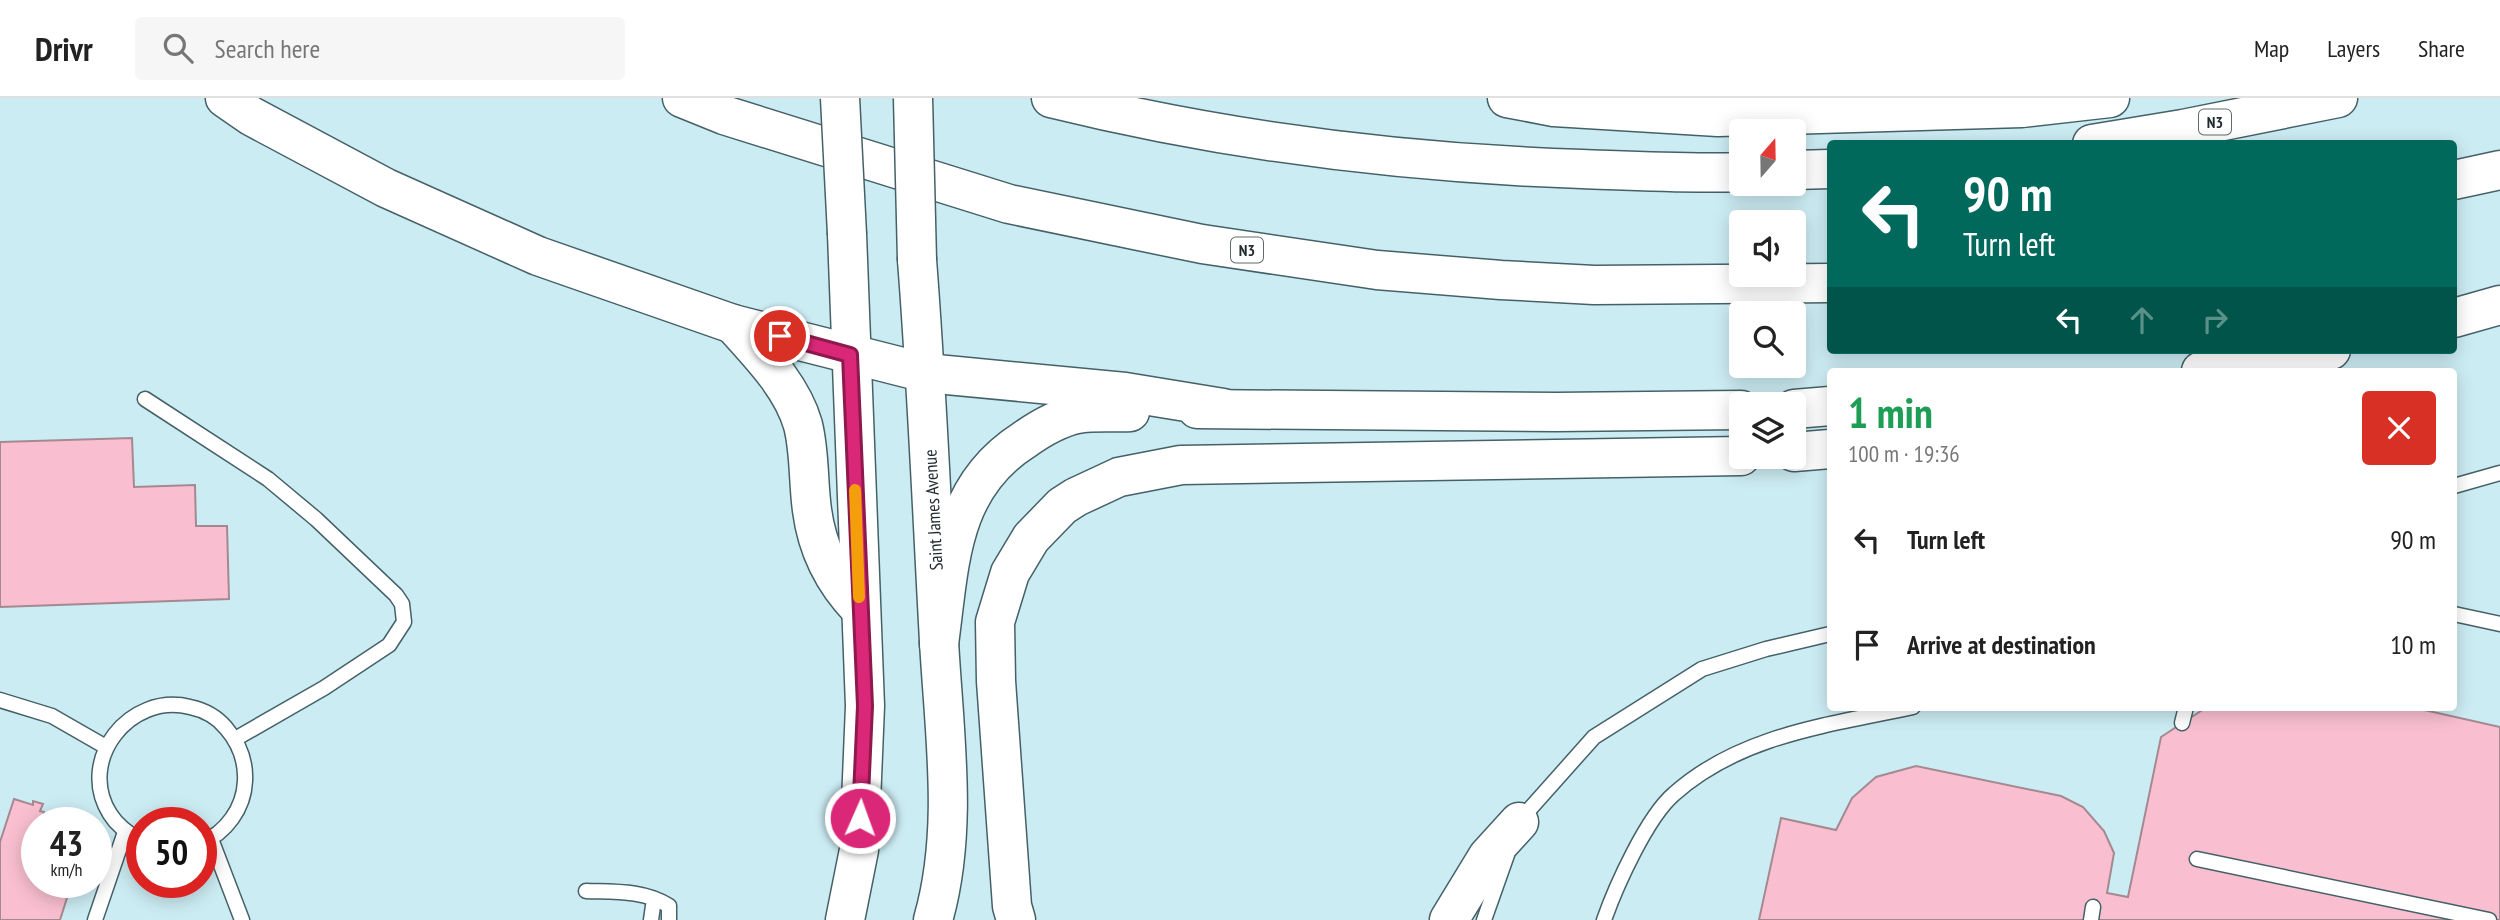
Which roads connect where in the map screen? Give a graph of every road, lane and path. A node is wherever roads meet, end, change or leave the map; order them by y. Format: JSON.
{"nodes":[{"id":1,"x":225,"y":98,"type":"edge"},
{"id":2,"x":682,"y":98,"type":"edge"},
{"id":3,"x":840,"y":98,"type":"edge"},
{"id":4,"x":913,"y":98,"type":"edge"},
{"id":5,"x":1051,"y":98,"type":"edge"},
{"id":6,"x":1507,"y":98,"type":"edge"},
{"id":7,"x":2110,"y":98,"type":"edge"},
{"id":8,"x":2338,"y":98,"type":"edge"},
{"id":9,"x":2113,"y":140,"type":"edge"},
{"id":10,"x":1827,"y":169,"type":"edge"},
{"id":11,"x":1806,"y":170,"type":"edge"},
{"id":12,"x":2500,"y":170,"type":"edge"},
{"id":13,"x":1729,"y":173,"type":"edge"},
{"id":14,"x":2457,"y":179,"type":"edge"},
{"id":15,"x":1827,"y":283,"type":"edge"},
{"id":16,"x":2500,"y":305,"type":"edge"},
{"id":17,"x":2457,"y":317,"type":"edge"},
{"id":18,"x":733,"y":324,"type":"junction"},
{"id":19,"x":2318,"y":354,"type":"edge"},
{"id":20,"x":850,"y":355,"type":"junction"},
{"id":21,"x":2284,"y":365,"type":"edge"},
{"id":22,"x":2242,"y":368,"type":"edge"},
{"id":23,"x":926,"y":373,"type":"junction"},
{"id":24,"x":145,"y":398,"type":"dead end"},
{"id":25,"x":1827,"y":406,"type":"edge"},
{"id":26,"x":1223,"y":408,"type":"junction"},
{"id":27,"x":1806,"y":408,"type":"edge"},
{"id":28,"x":1729,"y":410,"type":"edge"},
{"id":29,"x":1827,"y":449,"type":"edge"},
{"id":30,"x":1806,"y":451,"type":"edge"},
{"id":31,"x":1729,"y":456,"type":"edge"},
{"id":32,"x":2500,"y":473,"type":"edge"},
{"id":33,"x":2457,"y":485,"type":"edge"},
{"id":34,"x":860,"y":609,"type":"junction"},
{"id":35,"x":2457,"y":615,"type":"edge"},
{"id":36,"x":2500,"y":624,"type":"edge"},
{"id":37,"x":1827,"y":635,"type":"edge"},
{"id":38,"x":939,"y":644,"type":"junction"},
{"id":39,"x":0,"y":700,"type":"edge"},
{"id":40,"x":1895,"y":711,"type":"edge"},
{"id":41,"x":235,"y":739,"type":"junction"},
{"id":42,"x":106,"y":747,"type":"junction"},
{"id":43,"x":1518,"y":822,"type":"junction"},
{"id":44,"x":125,"y":832,"type":"joint"},
{"id":45,"x":217,"y":833,"type":"edge"},
{"id":46,"x":2197,"y":859,"type":"dead end"},
{"id":47,"x":217,"y":865,"type":"edge"},
{"id":48,"x":586,"y":891,"type":"dead end"},
{"id":49,"x":654,"y":899,"type":"junction"},
{"id":50,"x":95,"y":920,"type":"edge"},
{"id":51,"x":242,"y":920,"type":"edge"},
{"id":52,"x":651,"y":920,"type":"edge"},
{"id":53,"x":669,"y":920,"type":"edge"},
{"id":54,"x":845,"y":920,"type":"edge"},
{"id":55,"x":933,"y":920,"type":"edge"},
{"id":56,"x":1016,"y":920,"type":"edge"},
{"id":57,"x":1450,"y":920,"type":"edge"},
{"id":58,"x":1484,"y":920,"type":"edge"},
{"id":59,"x":1604,"y":920,"type":"edge"},
{"id":60,"x":2489,"y":920,"type":"edge"}],
"edges":[{"from":1,"to":18,"type":"main road"},
{"from":2,"to":15,"type":"main road","number":"N3"},
{"from":3,"to":20,"type":"main road","bridge":true},
{"from":4,"to":23,"type":"main road","name":"Saint James Avenue","bridge":true},
{"from":5,"to":13,"type":"main road"},
{"from":6,"to":7,"type":"main road"},
{"from":8,"to":9,"type":"main road","number":"N3"},
{"from":10,"to":11,"type":"main road"},
{"from":12,"to":14,"type":"main road"},
{"from":16,"to":17,"type":"main road"},
{"from":18,"to":20,"type":"main road"},
{"from":18,"to":34,"type":"main road"},
{"from":19,"to":21,"type":"main road"},
{"from":20,"to":23,"type":"main road"},
{"from":20,"to":34,"type":"main road"},
{"from":21,"to":22,"type":"main road"},
{"from":23,"to":26,"type":"main road"},
{"from":23,"to":38,"type":"main road","name":"Saint James Avenue"},
{"from":24,"to":41,"type":"lane"},
{"from":25,"to":27,"type":"main road"},
{"from":26,"to":28,"type":"main road"},
{"from":26,"to":38,"type":"main road"},
{"from":29,"to":30,"type":"main road"},
{"from":31,"to":56,"type":"main road"},
{"from":32,"to":33,"type":"lane"},
{"from":34,"to":54,"type":"main road"},
{"from":35,"to":36,"type":"lane"},
{"from":37,"to":43,"type":"lane"},
{"from":38,"to":55,"type":"main road","name":"Saint James Avenue"},
{"from":39,"to":42,"type":"lane"},
{"from":40,"to":59,"type":"lane"},
{"from":41,"to":42,"type":"lane"},
{"from":41,"to":45,"type":"lane"},
{"from":42,"to":44,"type":"lane"},
{"from":43,"to":57,"type":"main road"},
{"from":43,"to":58,"type":"lane"},
{"from":44,"to":50,"type":"lane"},
{"from":46,"to":60,"type":"lane"},
{"from":47,"to":51,"type":"lane"},
{"from":48,"to":49,"type":"lane"},
{"from":49,"to":52,"type":"lane"},
{"from":49,"to":53,"type":"lane"}]}
